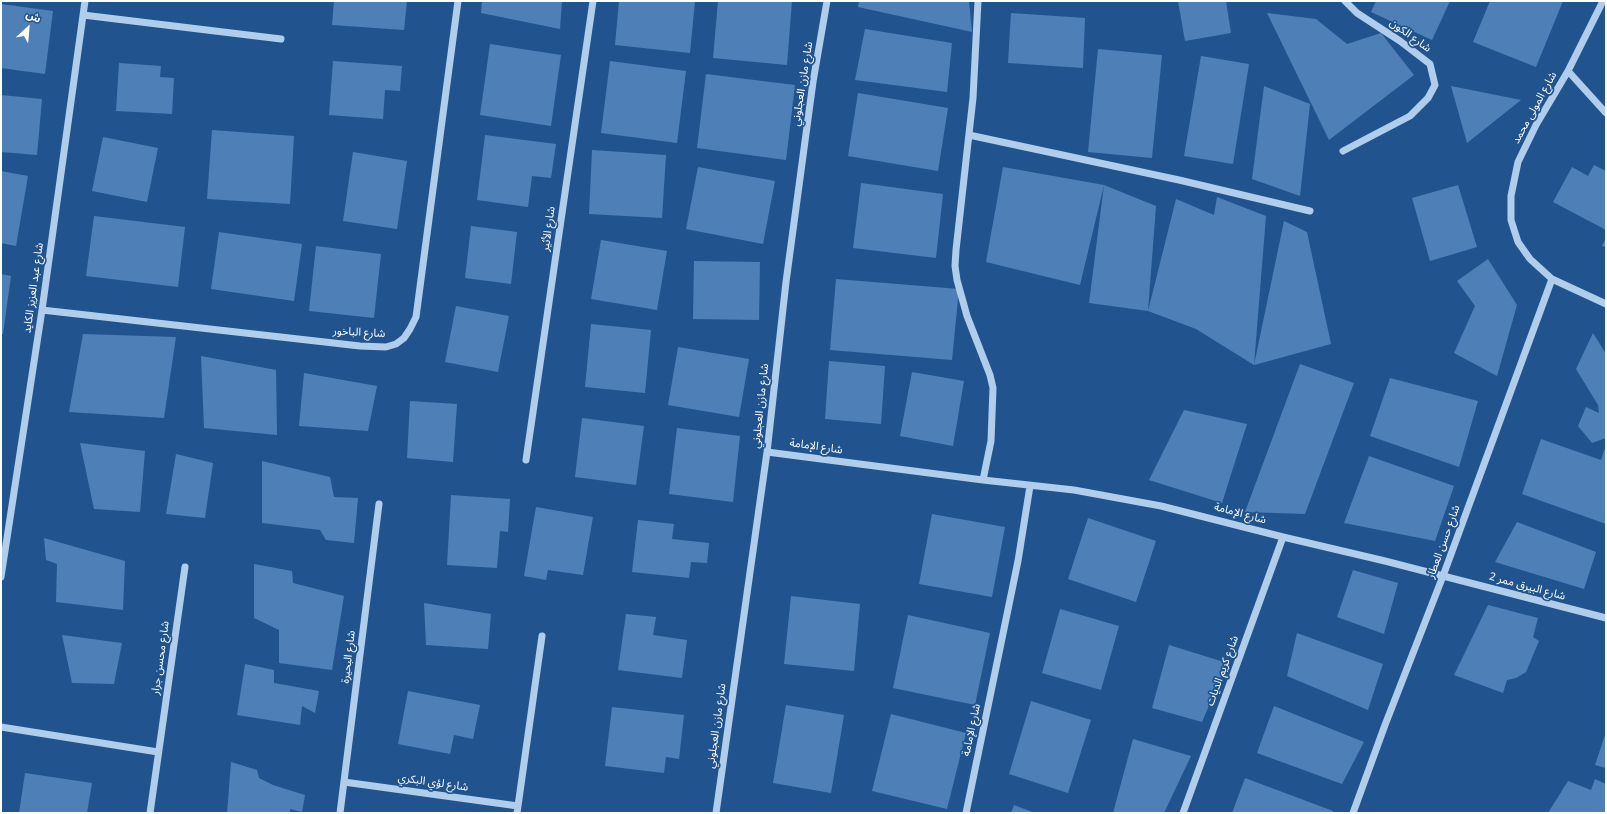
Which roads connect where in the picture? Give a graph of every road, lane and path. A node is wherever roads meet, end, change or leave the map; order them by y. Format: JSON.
{"nodes":[{"id":1,"x":84,"y":1,"type":"edge"},
{"id":2,"x":458,"y":1,"type":"edge"},
{"id":3,"x":593,"y":1,"type":"edge"},
{"id":4,"x":827,"y":1,"type":"edge"},
{"id":5,"x":978,"y":1,"type":"edge"},
{"id":6,"x":1346,"y":1,"type":"edge"},
{"id":7,"x":1603,"y":1,"type":"edge"},
{"id":8,"x":83,"y":15,"type":"junction"},
{"id":9,"x":280,"y":38,"type":"dead end"},
{"id":10,"x":1568,"y":71,"type":"junction"},
{"id":11,"x":1606,"y":113,"type":"edge"},
{"id":12,"x":969,"y":135,"type":"junction"},
{"id":13,"x":1343,"y":151,"type":"dead end"},
{"id":14,"x":1310,"y":211,"type":"dead end"},
{"id":15,"x":1552,"y":278,"type":"junction"},
{"id":16,"x":1606,"y":304,"type":"edge"},
{"id":17,"x":42,"y":310,"type":"junction"},
{"id":18,"x":767,"y":452,"type":"junction"},
{"id":19,"x":526,"y":460,"type":"dead end"},
{"id":20,"x":983,"y":480,"type":"junction"},
{"id":21,"x":1030,"y":486,"type":"junction"},
{"id":22,"x":379,"y":504,"type":"dead end"},
{"id":23,"x":1283,"y":537,"type":"junction"},
{"id":24,"x":185,"y":567,"type":"dead end"},
{"id":25,"x":1443,"y":576,"type":"junction"},
{"id":26,"x":1,"y":577,"type":"edge"},
{"id":27,"x":1606,"y":618,"type":"edge"},
{"id":28,"x":542,"y":636,"type":"dead end"},
{"id":29,"x":1,"y":727,"type":"edge"},
{"id":30,"x":158,"y":752,"type":"junction"},
{"id":31,"x":344,"y":782,"type":"junction"},
{"id":32,"x":518,"y":810,"type":"edge"},
{"id":33,"x":150,"y":813,"type":"edge"},
{"id":34,"x":340,"y":813,"type":"edge"},
{"id":35,"x":716,"y":813,"type":"edge"},
{"id":36,"x":966,"y":813,"type":"edge"},
{"id":37,"x":1183,"y":813,"type":"edge"},
{"id":38,"x":1353,"y":813,"type":"edge"}],
"edges":[{"from":1,"to":8,"type":"street","name":"شارع عبد العزيز الكايد"},
{"from":2,"to":17,"type":"street","name":"شارع الباخور"},
{"from":3,"to":19,"type":"street","name":"شارع الأثير"},
{"from":4,"to":18,"type":"street","name":"شارع مازن العجلوني"},
{"from":5,"to":12,"type":"street"},
{"from":6,"to":13,"type":"street","name":"شارع الكون"},
{"from":7,"to":10,"type":"street","name":"شارع المولى محمد"},
{"from":8,"to":9,"type":"street"},
{"from":8,"to":17,"type":"street","name":"شارع عبد العزيز الكايد"},
{"from":10,"to":11,"type":"street"},
{"from":10,"to":15,"type":"street","name":"شارع المولى محمد"},
{"from":12,"to":14,"type":"street"},
{"from":12,"to":20,"type":"street"},
{"from":15,"to":16,"type":"street","name":"شارع المولى محمد"},
{"from":15,"to":25,"type":"street","name":"شارع حسن العطار"},
{"from":17,"to":26,"type":"street","name":"شارع عبد العزيز الكايد"},
{"from":18,"to":20,"type":"street","name":"شارع الإمامة"},
{"from":18,"to":35,"type":"street","name":"شارع مازن العجلوني"},
{"from":20,"to":21,"type":"street","name":"شارع الإمامة"},
{"from":21,"to":23,"type":"street","name":"شارع الإمامة"},
{"from":21,"to":36,"type":"street","name":"شارع الإمامة"},
{"from":22,"to":31,"type":"street","name":"شارع البحيرة"},
{"from":23,"to":25,"type":"street","name":"شارع الإمامة"},
{"from":23,"to":37,"type":"street","name":"شارع كريم الديات"},
{"from":24,"to":30,"type":"street","name":"شارع محسن جرار"},
{"from":25,"to":27,"type":"street","name":"شارع البيرق ممر 2"},
{"from":25,"to":38,"type":"street","name":"شارع حسن العطار"},
{"from":28,"to":32,"type":"street","name":"شارع لؤي البكري"},
{"from":29,"to":30,"type":"street"},
{"from":30,"to":33,"type":"street","name":"شارع محسن جرار"},
{"from":31,"to":32,"type":"street","name":"شارع لؤي البكري"},
{"from":31,"to":34,"type":"street","name":"شارع البحيرة"}]}
